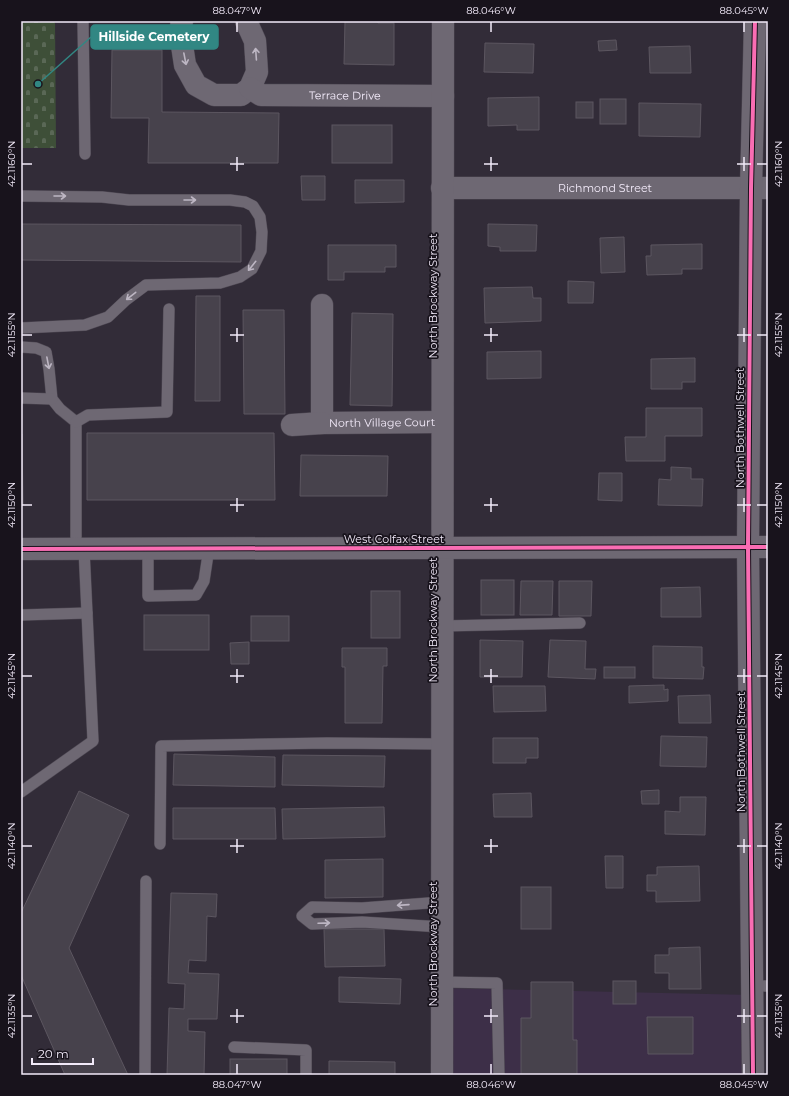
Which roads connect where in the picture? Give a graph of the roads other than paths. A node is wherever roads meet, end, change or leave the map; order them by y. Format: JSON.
{"nodes":[{"id":1,"x":83,"y":21,"type":"edge"},
{"id":2,"x":182,"y":21,"type":"edge"},
{"id":3,"x":246,"y":21,"type":"edge"},
{"id":4,"x":443,"y":21,"type":"edge"},
{"id":5,"x":755,"y":21,"type":"edge"},
{"id":6,"x":250,"y":88,"type":"junction"},
{"id":7,"x":443,"y":96,"type":"junction"},
{"id":8,"x":85,"y":154,"type":"dead end"},
{"id":9,"x":442,"y":188,"type":"junction"},
{"id":10,"x":760,"y":188,"type":"edge"},
{"id":11,"x":21,"y":196,"type":"edge"},
{"id":12,"x":322,"y":305,"type":"dead end"},
{"id":13,"x":169,"y":309,"type":"dead end"},
{"id":14,"x":21,"y":328,"type":"edge"},
{"id":15,"x":21,"y":347,"type":"edge"},
{"id":16,"x":21,"y":398,"type":"edge"},
{"id":17,"x":52,"y":399,"type":"junction"},
{"id":18,"x":76,"y":422,"type":"junction"},
{"id":19,"x":442,"y":422,"type":"junction"},
{"id":20,"x":322,"y":423,"type":"junction"},
{"id":21,"x":292,"y":425,"type":"dead end"},
{"id":22,"x":758,"y":547,"type":"edge"},
{"id":23,"x":209,"y":548,"type":"junction"},
{"id":24,"x":442,"y":548,"type":"junction"},
{"id":25,"x":21,"y":549,"type":"edge"},
{"id":26,"x":80,"y":549,"type":"junction"},
{"id":27,"x":148,"y":549,"type":"junction"},
{"id":28,"x":87,"y":613,"type":"junction"},
{"id":29,"x":21,"y":615,"type":"edge"},
{"id":30,"x":580,"y":623,"type":"dead end"},
{"id":31,"x":442,"y":626,"type":"junction"},
{"id":32,"x":442,"y":744,"type":"junction"},
{"id":33,"x":21,"y":792,"type":"edge"},
{"id":34,"x":160,"y":844,"type":"dead end"},
{"id":35,"x":146,"y":881,"type":"dead end"},
{"id":36,"x":442,"y":902,"type":"junction"},
{"id":37,"x":442,"y":927,"type":"junction"},
{"id":38,"x":442,"y":982,"type":"junction"},
{"id":39,"x":760,"y":986,"type":"edge"},
{"id":40,"x":234,"y":1048,"type":"dead end"},
{"id":41,"x":145,"y":1075,"type":"edge"},
{"id":42,"x":306,"y":1075,"type":"edge"},
{"id":43,"x":442,"y":1075,"type":"edge"},
{"id":44,"x":500,"y":1075,"type":"edge"},
{"id":45,"x":753,"y":1075,"type":"edge"}],
"edges":[{"from":1,"to":8,"type":"lane"},
{"from":2,"to":6,"type":"street","one_way":true},
{"from":6,"to":3,"type":"street","one_way":true},
{"from":4,"to":7,"type":"street","name":"North Brockway Street"},
{"from":5,"to":10,"type":"street","name":"North Bothwell Street"},
{"from":6,"to":7,"type":"street","name":"Terrace Drive"},
{"from":7,"to":9,"type":"street","name":"North Brockway Street"},
{"from":9,"to":10,"type":"street","name":"Richmond Street"},
{"from":9,"to":19,"type":"street","name":"North Brockway Street"},
{"from":10,"to":22,"type":"street","name":"North Bothwell Street"},
{"from":11,"to":14,"type":"lane","one_way":true},
{"from":12,"to":20,"type":"street","name":"North Village Court"},
{"from":13,"to":18,"type":"lane"},
{"from":15,"to":17,"type":"lane","one_way":true},
{"from":16,"to":17,"type":"lane"},
{"from":17,"to":18,"type":"lane"},
{"from":18,"to":26,"type":"lane"},
{"from":19,"to":20,"type":"street","name":"North Village Court"},
{"from":19,"to":24,"type":"street","name":"North Brockway Street"},
{"from":20,"to":21,"type":"street","name":"North Village Court"},
{"from":22,"to":24,"type":"street","name":"West Colfax Street"},
{"from":22,"to":39,"type":"street","name":"North Bothwell Street"},
{"from":23,"to":24,"type":"street","name":"West Colfax Street"},
{"from":23,"to":27,"type":"street","name":"West Colfax Street"},
{"from":23,"to":27,"type":"lane"},
{"from":24,"to":31,"type":"street","name":"North Brockway Street"},
{"from":25,"to":26,"type":"street","name":"West Colfax Street"},
{"from":26,"to":27,"type":"street","name":"West Colfax Street"},
{"from":26,"to":28,"type":"lane"},
{"from":28,"to":29,"type":"lane"},
{"from":28,"to":33,"type":"lane"},
{"from":30,"to":31,"type":"lane"},
{"from":31,"to":32,"type":"street","name":"North Brockway Street"},
{"from":32,"to":34,"type":"lane"},
{"from":32,"to":36,"type":"street","name":"North Brockway Street"},
{"from":35,"to":41,"type":"lane"},
{"from":36,"to":37,"type":"street","name":"North Brockway Street"},
{"from":36,"to":37,"type":"lane","one_way":true},
{"from":37,"to":38,"type":"street","name":"North Brockway Street"},
{"from":38,"to":43,"type":"street","name":"North Brockway Street"},
{"from":38,"to":44,"type":"lane"},
{"from":39,"to":45,"type":"street","name":"North Bothwell Street"},
{"from":40,"to":42,"type":"lane"}]}
